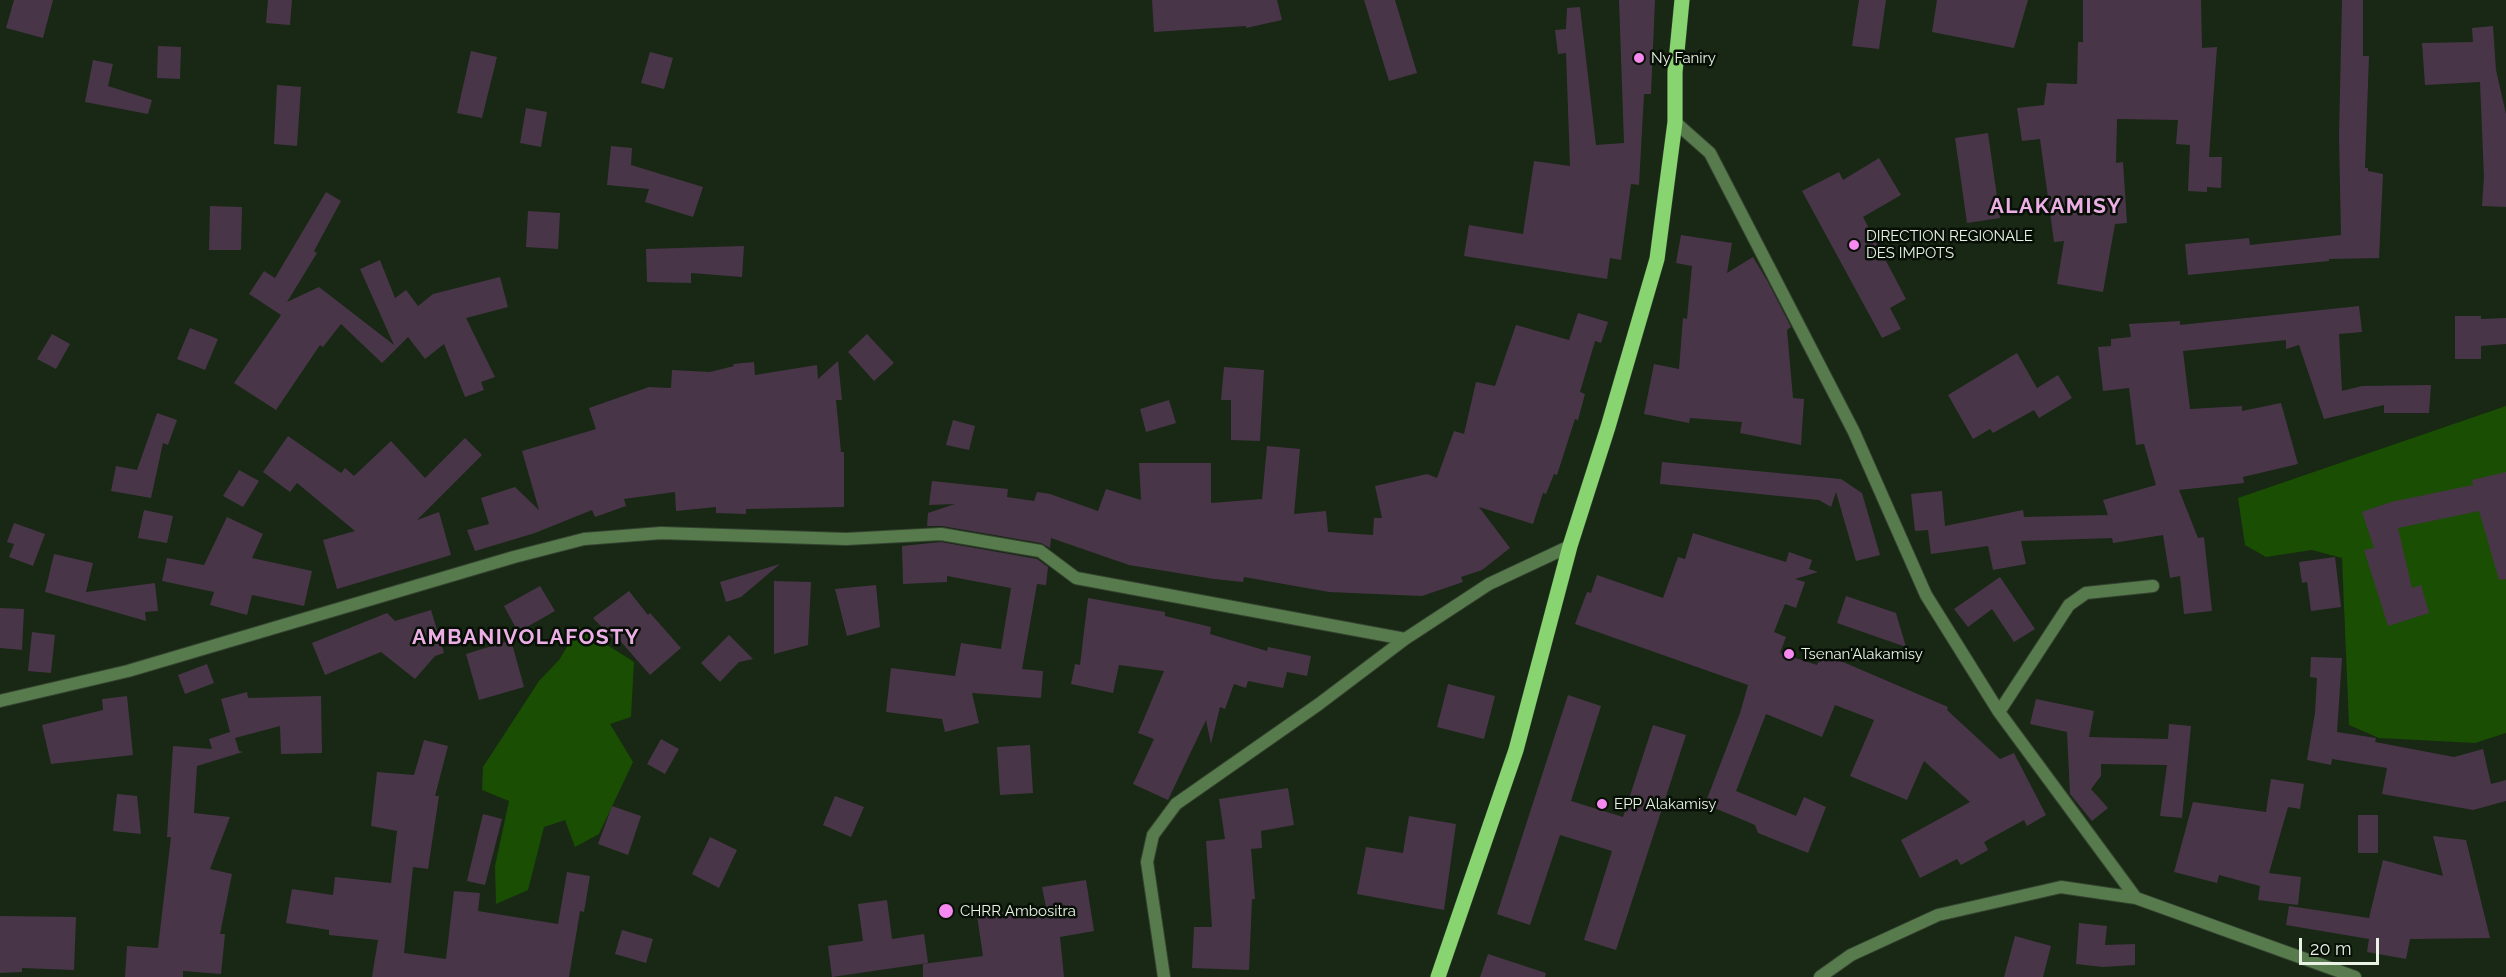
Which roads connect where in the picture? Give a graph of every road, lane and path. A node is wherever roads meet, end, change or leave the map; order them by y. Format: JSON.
{"nodes":[{"id":1,"x":1682,"y":0,"type":"edge"},
{"id":2,"x":1675,"y":122,"type":"junction"},
{"id":3,"x":1570,"y":546,"type":"junction"},
{"id":4,"x":2153,"y":586,"type":"dead end"},
{"id":5,"x":1405,"y":639,"type":"junction"},
{"id":6,"x":0,"y":701,"type":"edge"},
{"id":7,"x":1999,"y":712,"type":"junction"},
{"id":8,"x":2136,"y":898,"type":"junction"},
{"id":9,"x":1164,"y":977,"type":"edge"},
{"id":10,"x":1438,"y":977,"type":"edge"},
{"id":11,"x":1820,"y":977,"type":"edge"},
{"id":12,"x":2355,"y":977,"type":"edge"}],
"edges":[{"from":1,"to":2,"type":"main road"},
{"from":2,"to":3,"type":"main road"},
{"from":2,"to":7,"type":"street"},
{"from":3,"to":5,"type":"street"},
{"from":3,"to":10,"type":"main road"},
{"from":4,"to":7,"type":"street"},
{"from":5,"to":6,"type":"street"},
{"from":5,"to":9,"type":"street"},
{"from":7,"to":8,"type":"street"},
{"from":8,"to":11,"type":"street"},
{"from":8,"to":12,"type":"street"}]}
